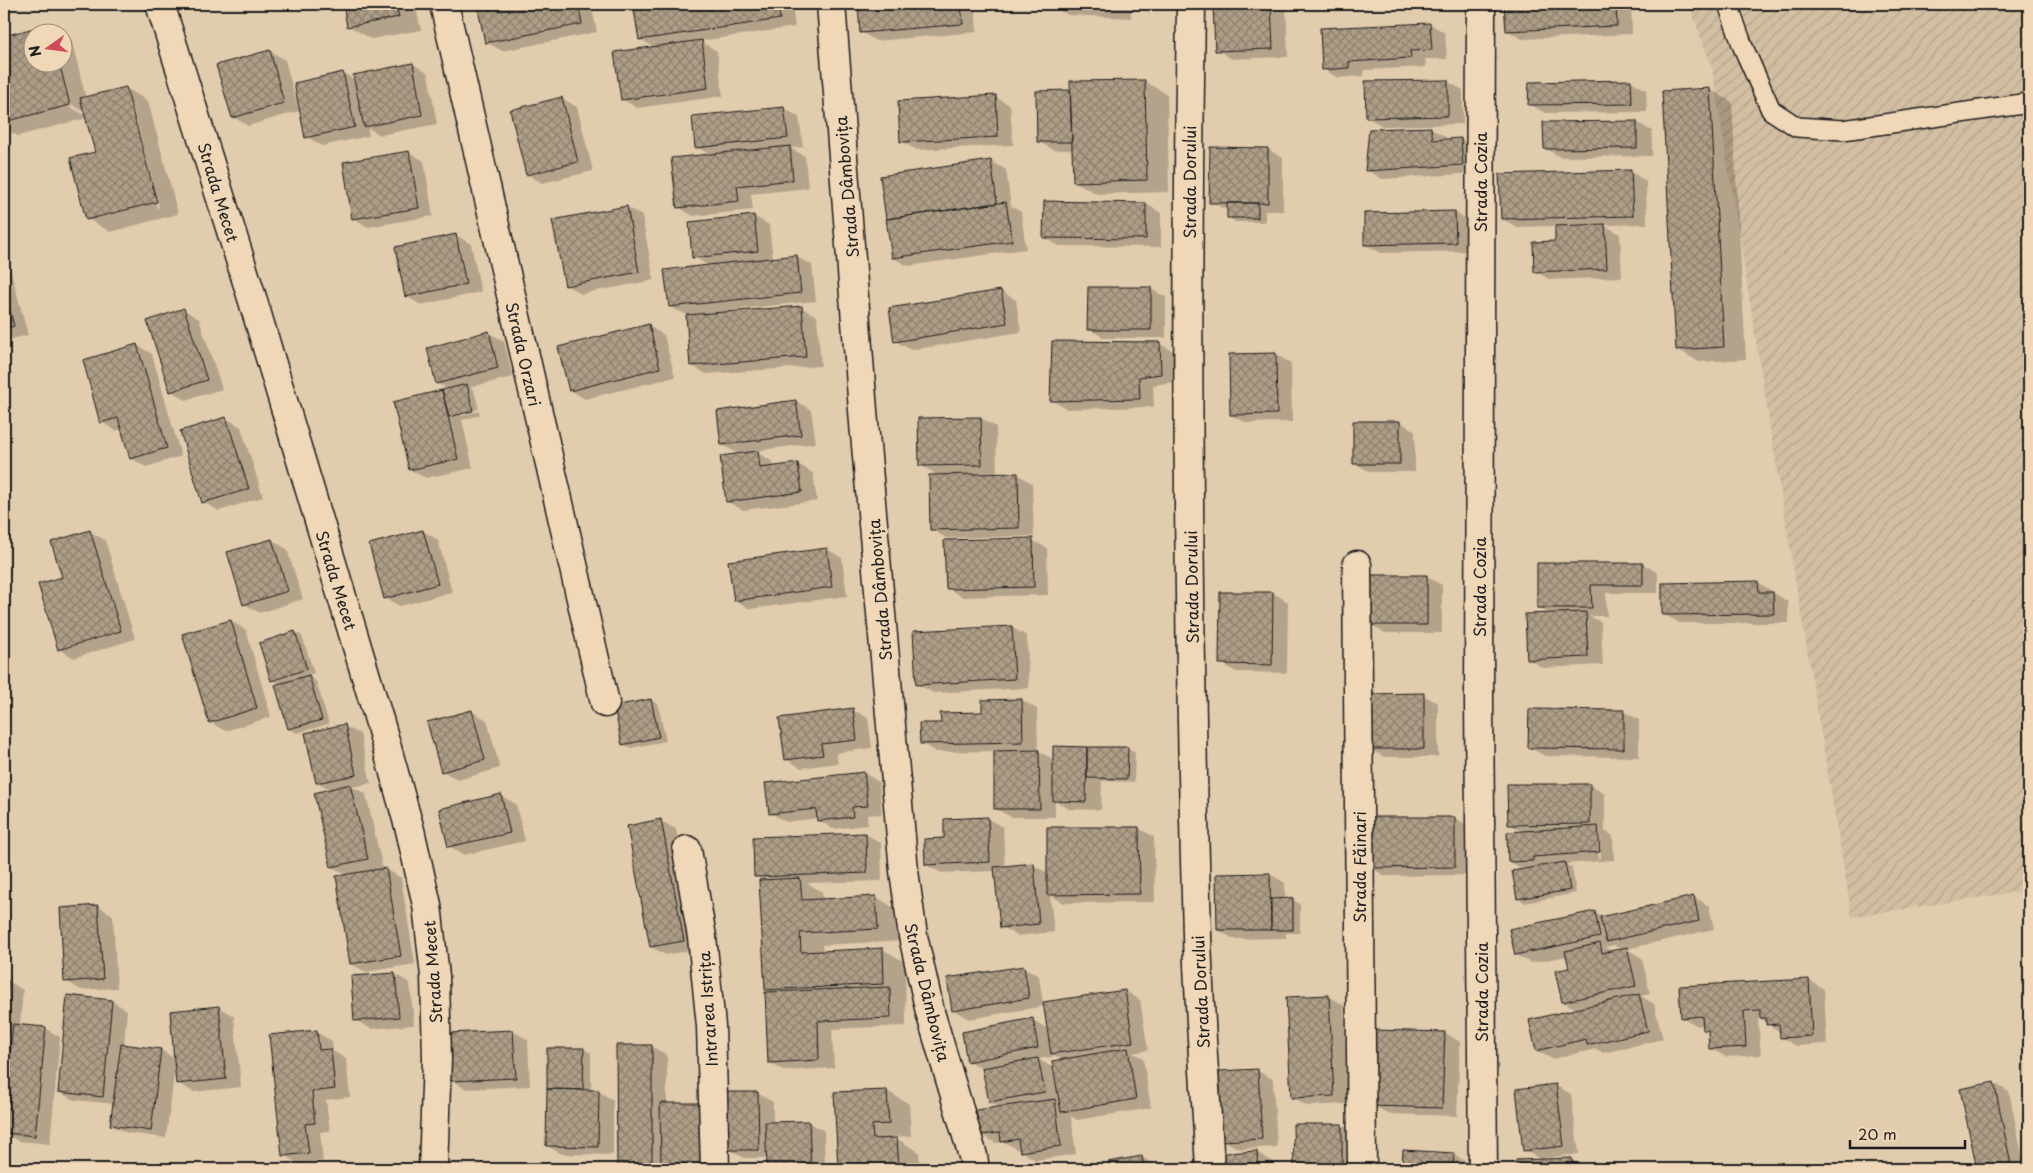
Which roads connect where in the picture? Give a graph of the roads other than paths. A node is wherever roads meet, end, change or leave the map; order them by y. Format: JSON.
{"nodes":[{"id":1,"x":160,"y":4,"type":"edge"},
{"id":2,"x":444,"y":4,"type":"edge"},
{"id":3,"x":830,"y":4,"type":"edge"},
{"id":4,"x":1191,"y":4,"type":"edge"},
{"id":5,"x":1481,"y":4,"type":"edge"},
{"id":6,"x":1728,"y":4,"type":"edge"},
{"id":7,"x":2029,"y":103,"type":"edge"},
{"id":8,"x":1357,"y":565,"type":"dead end"},
{"id":9,"x":604,"y":703,"type":"dead end"},
{"id":10,"x":687,"y":850,"type":"dead end"},
{"id":11,"x":433,"y":1169,"type":"edge"},
{"id":12,"x":715,"y":1169,"type":"edge"},
{"id":13,"x":975,"y":1169,"type":"edge"},
{"id":14,"x":1210,"y":1169,"type":"edge"},
{"id":15,"x":1362,"y":1169,"type":"edge"},
{"id":16,"x":1483,"y":1169,"type":"edge"}],
"edges":[{"from":1,"to":11,"type":"street","name":"Strada Mecet"},
{"from":2,"to":9,"type":"street","name":"Strada Orzari"},
{"from":3,"to":13,"type":"street","name":"Strada Dâmbovița"},
{"from":4,"to":14,"type":"street","name":"Strada Dorului"},
{"from":5,"to":16,"type":"street","name":"Strada Cozia"},
{"from":6,"to":7,"type":"lane"},
{"from":8,"to":15,"type":"street","name":"Strada Făinari"},
{"from":10,"to":12,"type":"street","name":"Intrarea Istrița"}]}
